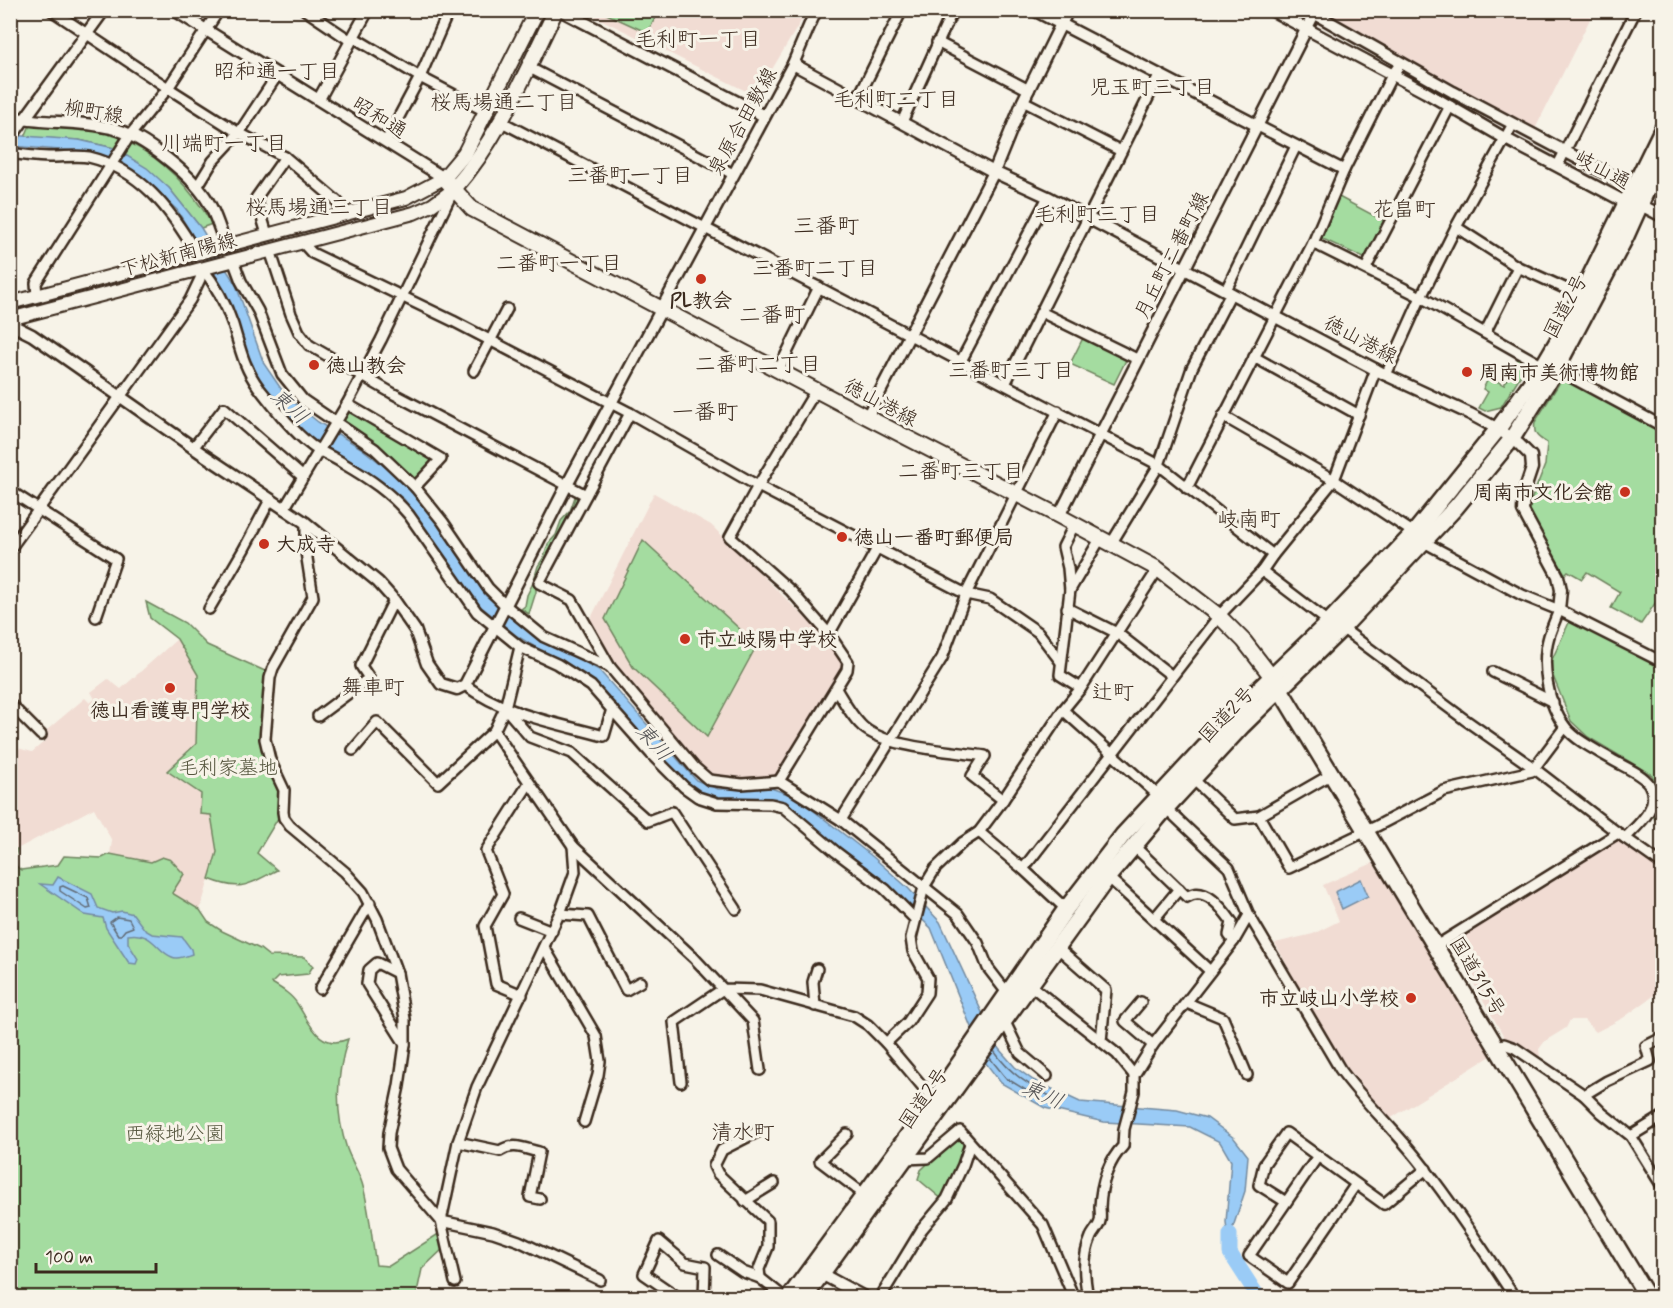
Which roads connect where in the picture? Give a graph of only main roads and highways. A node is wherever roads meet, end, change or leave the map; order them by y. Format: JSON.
{"nodes":[{"id":1,"x":537,"y":10,"type":"edge"},
{"id":2,"x":558,"y":10,"type":"edge"},
{"id":3,"x":1662,"y":130,"type":"edge"},
{"id":4,"x":1662,"y":156,"type":"edge"},
{"id":5,"x":444,"y":178,"type":"junction"},
{"id":6,"x":454,"y":189,"type":"junction"},
{"id":7,"x":1634,"y":204,"type":"junction"},
{"id":8,"x":10,"y":303,"type":"edge"},
{"id":9,"x":10,"y":319,"type":"edge"},
{"id":10,"x":1550,"y":368,"type":"junction"},
{"id":11,"x":1419,"y":537,"type":"junction"},
{"id":12,"x":1276,"y":682,"type":"junction"},
{"id":13,"x":1163,"y":803,"type":"junction"},
{"id":14,"x":1000,"y":1016,"type":"junction"},
{"id":15,"x":965,"y":1065,"type":"junction"},
{"id":16,"x":817,"y":1272,"type":"junction"},
{"id":17,"x":787,"y":1298,"type":"edge"},
{"id":18,"x":804,"y":1298,"type":"edge"},
{"id":19,"x":1648,"y":1298,"type":"edge"}],
"edges":[{"from":1,"to":5,"type":"main road"},
{"from":2,"to":6,"type":"main road"},
{"from":3,"to":7,"type":"highway","name":"国道2号"},
{"from":4,"to":7,"type":"highway","name":"国道2号"},
{"from":5,"to":6,"type":"main road","name":"徳山港線"},
{"from":5,"to":8,"type":"main road","name":"下松新南陽線"},
{"from":6,"to":9,"type":"main road","name":"下松新南陽線"},
{"from":6,"to":12,"type":"main road","name":"徳山港線"},
{"from":7,"to":10,"type":"highway","name":"国道2号"},
{"from":7,"to":10,"type":"highway","name":"国道2号"},
{"from":10,"to":11,"type":"highway","name":"国道2号"},
{"from":10,"to":11,"type":"highway","name":"国道2号"},
{"from":11,"to":12,"type":"highway","name":"国道2号"},
{"from":12,"to":13,"type":"highway","name":"国道2号"},
{"from":12,"to":13,"type":"highway","name":"国道2号"},
{"from":12,"to":19,"type":"highway","name":"国道315号"},
{"from":13,"to":14,"type":"highway","name":"国道2号"},
{"from":13,"to":14,"type":"highway","name":"国道2号"},
{"from":14,"to":15,"type":"highway","name":"国道2号"},
{"from":15,"to":16,"type":"highway","name":"国道2号"},
{"from":15,"to":16,"type":"highway","name":"国道2号"},
{"from":16,"to":17,"type":"highway","name":"国道2号"},
{"from":16,"to":18,"type":"highway","name":"国道2号"}]}
